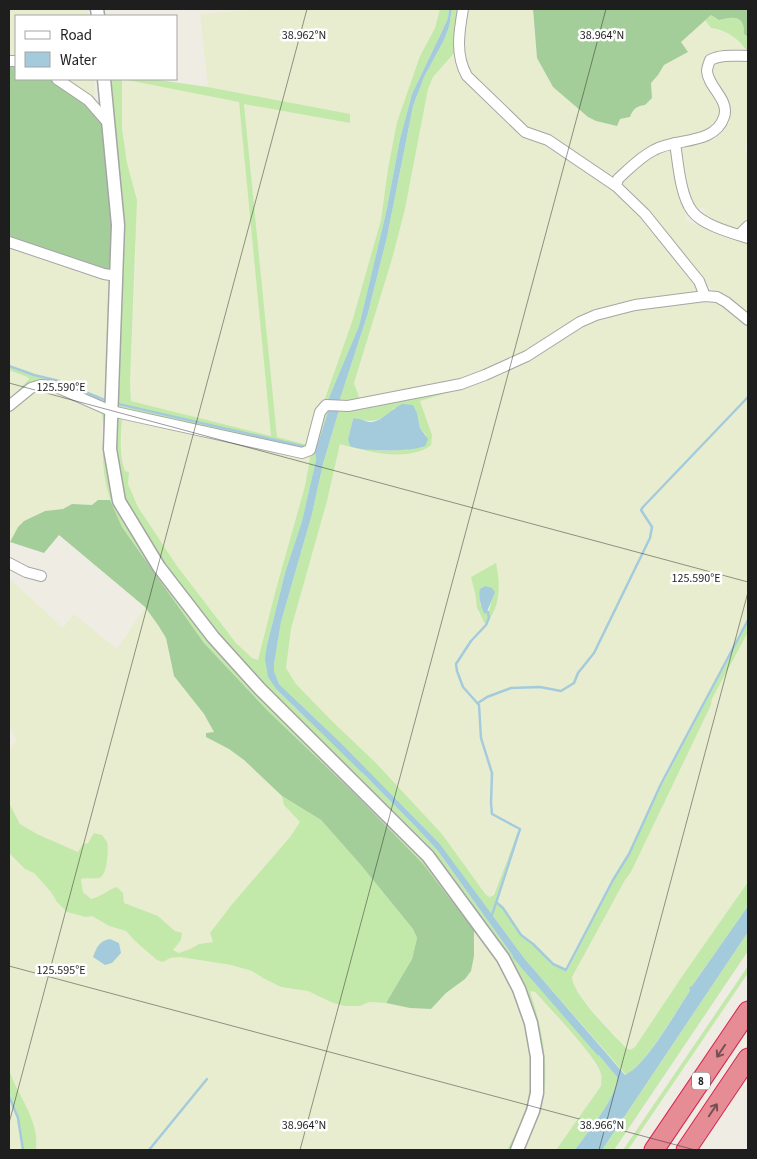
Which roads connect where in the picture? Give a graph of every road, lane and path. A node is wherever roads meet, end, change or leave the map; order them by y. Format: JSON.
{"nodes":[{"id":1,"x":463,"y":9,"type":"edge"},
{"id":2,"x":748,"y":56,"type":"edge"},
{"id":3,"x":58,"y":80,"type":"edge"},
{"id":4,"x":104,"y":80,"type":"edge"},
{"id":5,"x":109,"y":124,"type":"junction"},
{"id":6,"x":675,"y":143,"type":"junction"},
{"id":7,"x":616,"y":186,"type":"junction"},
{"id":8,"x":748,"y":226,"type":"edge"},
{"id":9,"x":743,"y":237,"type":"edge"},
{"id":10,"x":9,"y":242,"type":"edge"},
{"id":11,"x":116,"y":276,"type":"junction"},
{"id":12,"x":705,"y":296,"type":"junction"},
{"id":13,"x":748,"y":320,"type":"edge"},
{"id":14,"x":9,"y":406,"type":"edge"},
{"id":15,"x":111,"y":411,"type":"junction"},
{"id":16,"x":9,"y":563,"type":"edge"},
{"id":17,"x":41,"y":576,"type":"dead end"},
{"id":18,"x":748,"y":1011,"type":"edge"},
{"id":19,"x":748,"y":1058,"type":"edge"},
{"id":20,"x":517,"y":1150,"type":"edge"},
{"id":21,"x":654,"y":1150,"type":"edge"},
{"id":22,"x":686,"y":1150,"type":"edge"}],
"edges":[{"from":1,"to":7,"type":"street"},
{"from":2,"to":6,"type":"street"},
{"from":3,"to":5,"type":"street"},
{"from":4,"to":5,"type":"street"},
{"from":5,"to":11,"type":"street"},
{"from":6,"to":7,"type":"street"},
{"from":6,"to":9,"type":"street"},
{"from":7,"to":12,"type":"street"},
{"from":8,"to":9,"type":"street"},
{"from":10,"to":11,"type":"street"},
{"from":11,"to":15,"type":"street"},
{"from":12,"to":13,"type":"street"},
{"from":12,"to":15,"type":"street"},
{"from":14,"to":15,"type":"street"},
{"from":15,"to":20,"type":"street"},
{"from":16,"to":17,"type":"street"},
{"from":18,"to":21,"type":"highway","number":"8","one_way":true},
{"from":22,"to":19,"type":"highway","number":"8","one_way":true}]}
